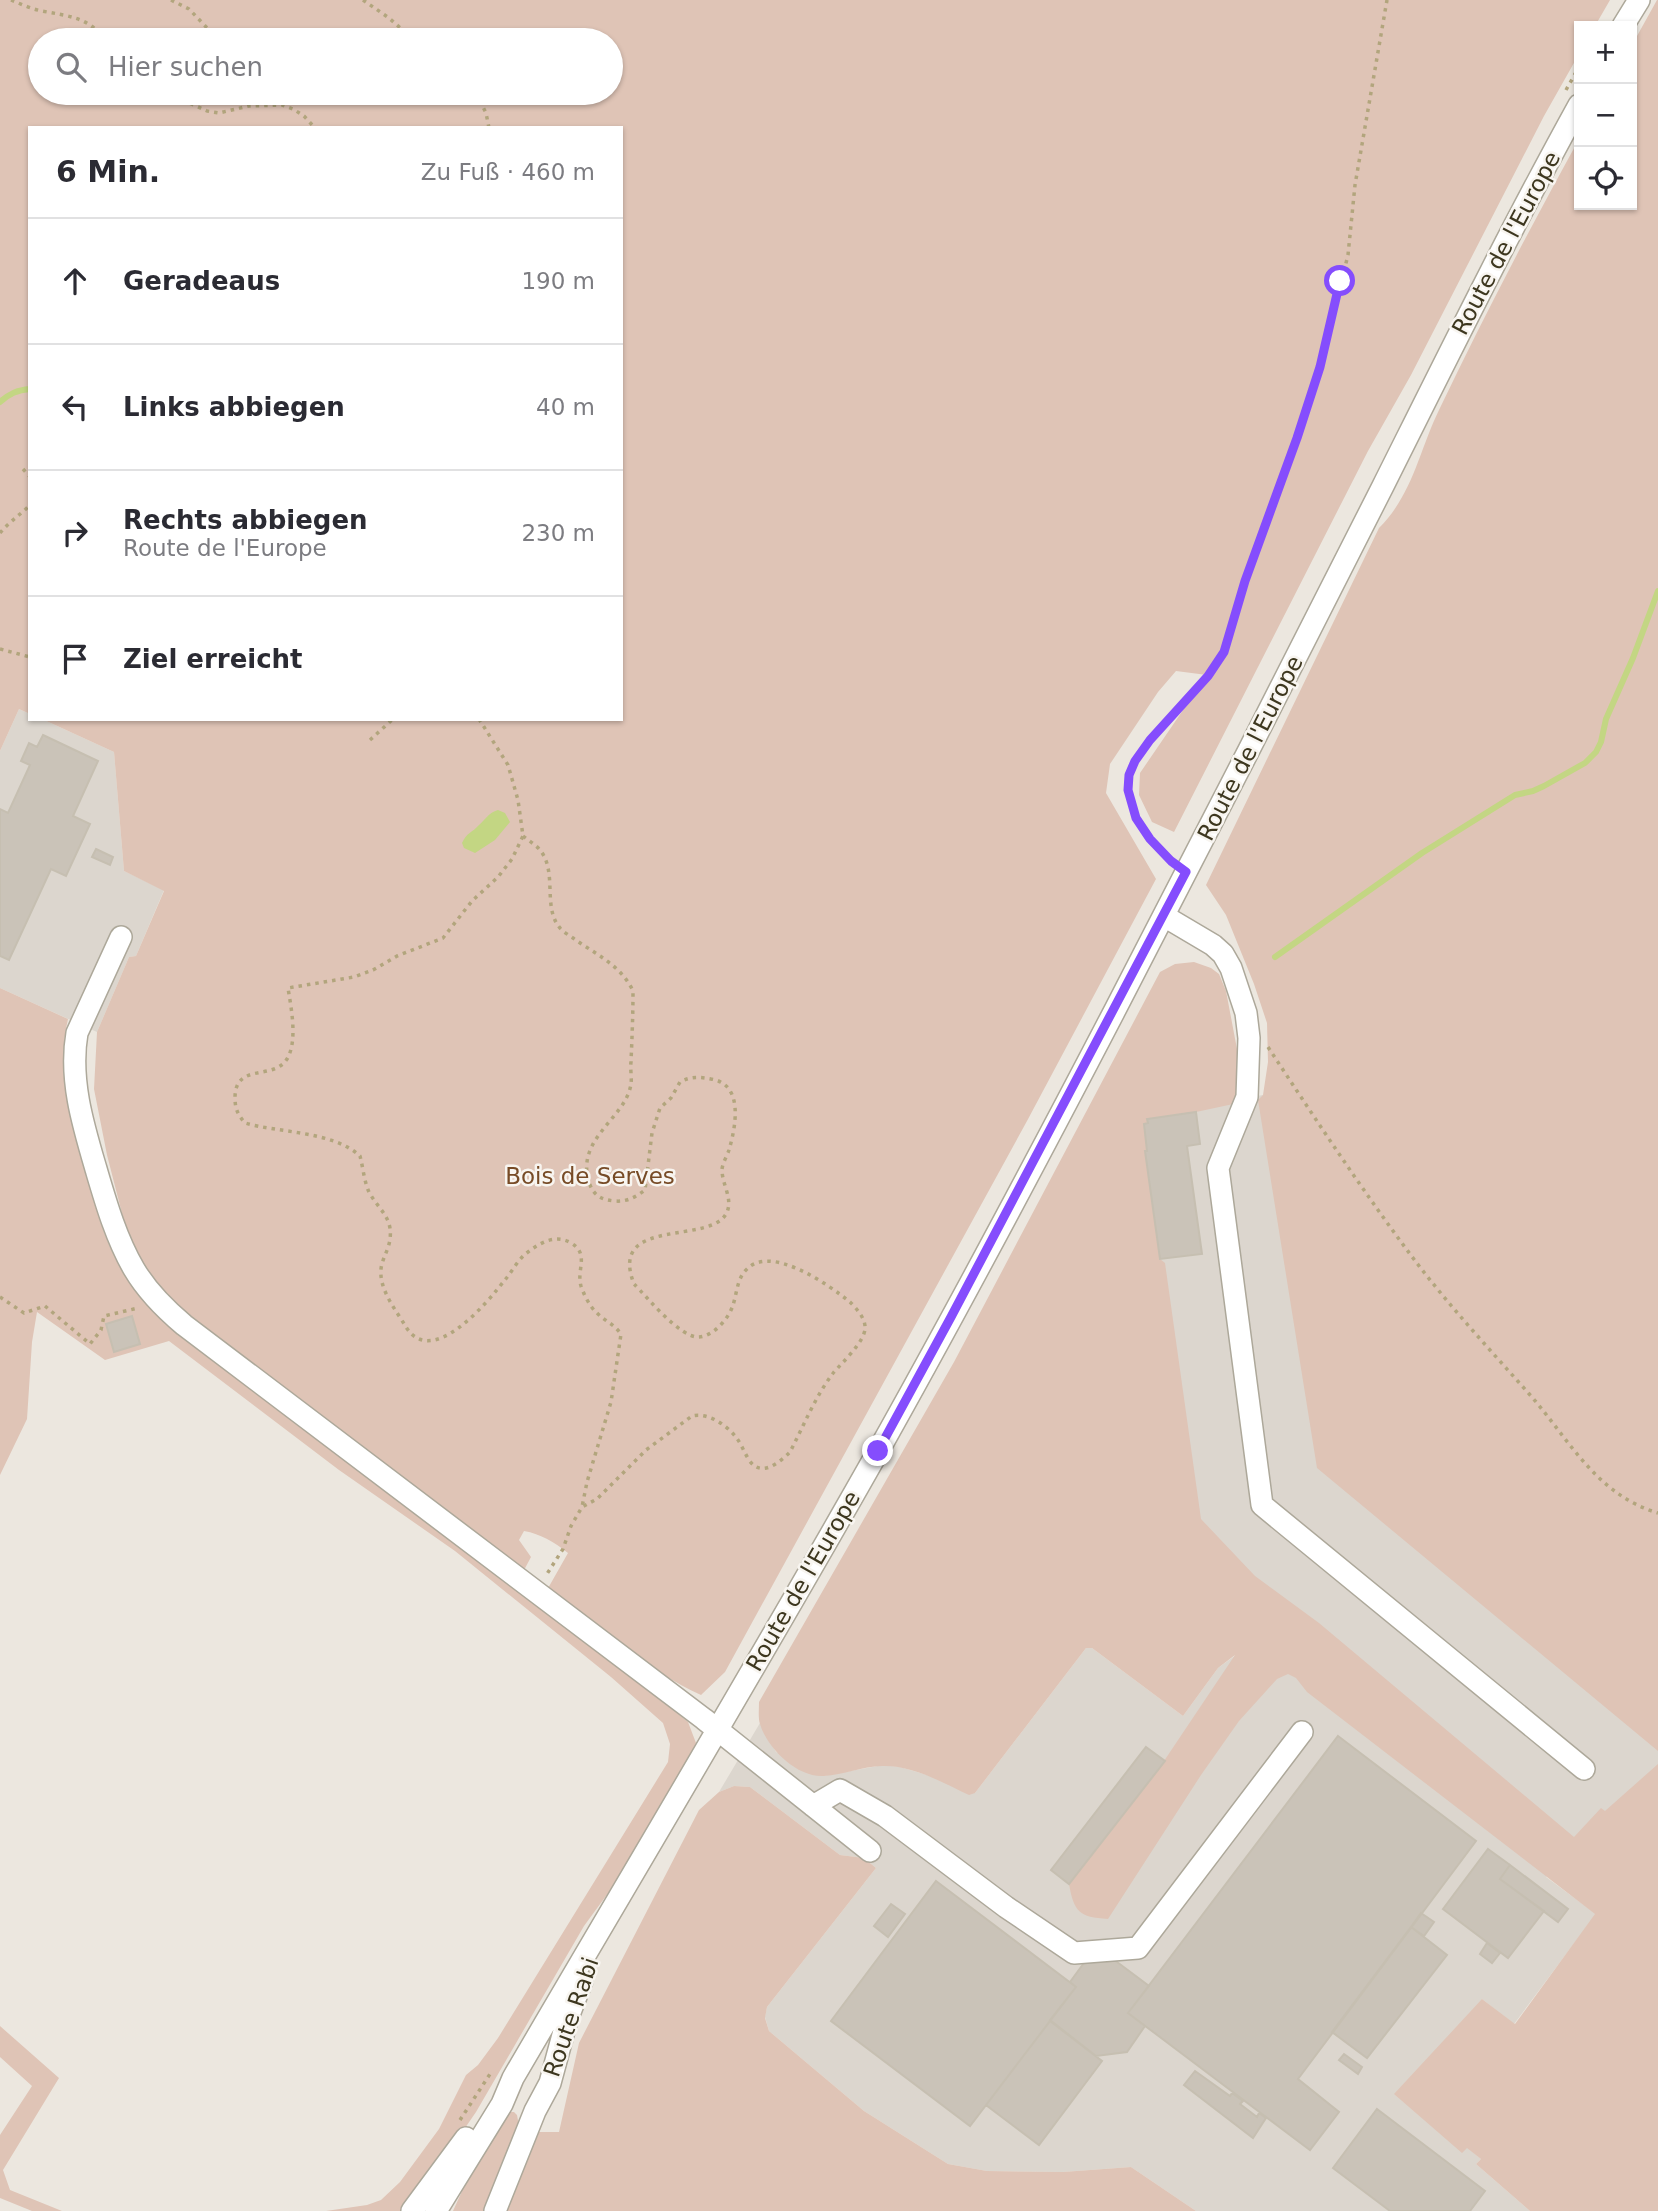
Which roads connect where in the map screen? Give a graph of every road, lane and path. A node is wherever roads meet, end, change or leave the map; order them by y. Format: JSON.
{"nodes":[{"id":1,"x":11,"y":0,"type":"edge"},
{"id":2,"x":171,"y":0,"type":"edge"},
{"id":3,"x":363,"y":0,"type":"edge"},
{"id":4,"x":1387,"y":0,"type":"edge"},
{"id":5,"x":1639,"y":0,"type":"edge"},
{"id":6,"x":1626,"y":21,"type":"edge"},
{"id":7,"x":95,"y":28,"type":"edge"},
{"id":8,"x":207,"y":28,"type":"edge"},
{"id":9,"x":400,"y":28,"type":"edge"},
{"id":10,"x":1571,"y":101,"type":"edge"},
{"id":11,"x":194,"y":105,"type":"edge"},
{"id":12,"x":282,"y":105,"type":"edge"},
{"id":13,"x":282,"y":105,"type":"edge"},
{"id":14,"x":482,"y":105,"type":"edge"},
{"id":15,"x":314,"y":126,"type":"edge"},
{"id":16,"x":489,"y":126,"type":"edge"},
{"id":17,"x":23,"y":468,"type":"dead end"},
{"id":18,"x":28,"y":474,"type":"edge"},
{"id":19,"x":28,"y":507,"type":"edge"},
{"id":20,"x":0,"y":533,"type":"edge"},
{"id":21,"x":0,"y":649,"type":"edge"},
{"id":22,"x":28,"y":656,"type":"edge"},
{"id":23,"x":391,"y":721,"type":"edge"},
{"id":24,"x":481,"y":721,"type":"edge"},
{"id":25,"x":370,"y":740,"type":"dead end"},
{"id":26,"x":523,"y":836,"type":"junction"},
{"id":27,"x":1186,"y":872,"type":"junction"},
{"id":28,"x":1164,"y":916,"type":"junction"},
{"id":29,"x":121,"y":937,"type":"dead end"},
{"id":30,"x":1269,"y":1048,"type":"dead end"},
{"id":31,"x":0,"y":1297,"type":"edge"},
{"id":32,"x":142,"y":1307,"type":"dead end"},
{"id":33,"x":582,"y":1507,"type":"junction"},
{"id":34,"x":1658,"y":1513,"type":"edge"},
{"id":35,"x":536,"y":1592,"type":"junction"},
{"id":36,"x":718,"y":1730,"type":"junction"},
{"id":37,"x":1302,"y":1732,"type":"dead end"},
{"id":38,"x":1584,"y":1769,"type":"dead end"},
{"id":39,"x":813,"y":1806,"type":"junction"},
{"id":40,"x":870,"y":1851,"type":"dead end"},
{"id":41,"x":605,"y":1921,"type":"junction"},
{"id":42,"x":504,"y":2073,"type":"junction"},
{"id":43,"x":535,"y":2111,"type":"junction"},
{"id":44,"x":457,"y":2125,"type":"dead end"},
{"id":45,"x":411,"y":2211,"type":"edge"},
{"id":46,"x":436,"y":2211,"type":"edge"},
{"id":47,"x":495,"y":2211,"type":"edge"}],
"edges":[{"from":1,"to":7,"type":"path"},
{"from":2,"to":8,"type":"path"},
{"from":3,"to":9,"type":"path"},
{"from":4,"to":27,"type":"path"},
{"from":5,"to":6,"type":"street"},
{"from":10,"to":27,"type":"street","name":"Route de l'Europe"},
{"from":11,"to":12,"type":"path"},
{"from":13,"to":15,"type":"path"},
{"from":14,"to":16,"type":"path"},
{"from":17,"to":18,"type":"path"},
{"from":19,"to":20,"type":"path"},
{"from":21,"to":22,"type":"path"},
{"from":23,"to":25,"type":"path"},
{"from":24,"to":26,"type":"path"},
{"from":26,"to":33,"type":"path"},
{"from":26,"to":33,"type":"path"},
{"from":27,"to":28,"type":"street","name":"Route de l'Europe"},
{"from":28,"to":36,"type":"street","name":"Route de l'Europe"},
{"from":28,"to":38,"type":"street"},
{"from":29,"to":35,"type":"street"},
{"from":30,"to":34,"type":"path"},
{"from":31,"to":32,"type":"path"},
{"from":33,"to":35,"type":"path"},
{"from":35,"to":36,"type":"street"},
{"from":36,"to":39,"type":"street"},
{"from":36,"to":41,"type":"street","name":"Route de l'Europe"},
{"from":37,"to":39,"type":"street"},
{"from":39,"to":40,"type":"street"},
{"from":41,"to":42,"type":"street","name":"Route de l'Europe"},
{"from":41,"to":43,"type":"street","name":"Route Rabi"},
{"from":42,"to":43,"type":"street","name":"Route Rabi"},
{"from":42,"to":44,"type":"path"},
{"from":42,"to":45,"type":"street","name":"Route de l'Europe"},
{"from":42,"to":46,"type":"street","name":"Route de l'Europe"},
{"from":43,"to":47,"type":"street","name":"Route Rabi"}]}
